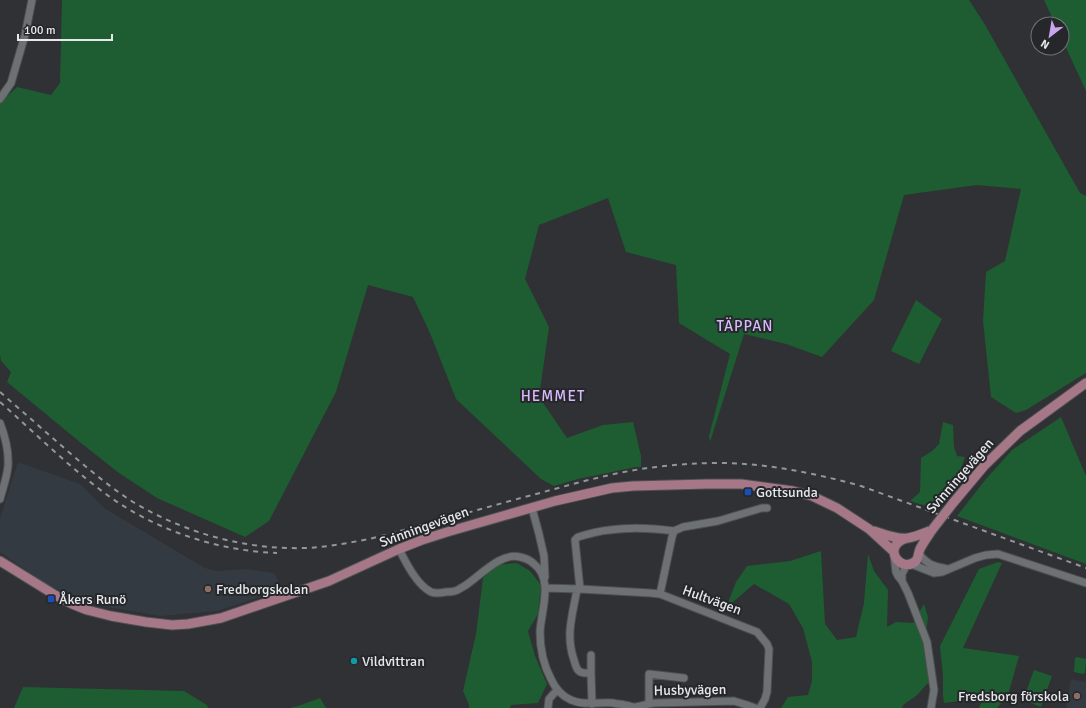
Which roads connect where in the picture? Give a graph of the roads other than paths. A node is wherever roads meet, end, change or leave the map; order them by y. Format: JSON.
{"nodes":[{"id":1,"x":32,"y":0,"type":"edge"},
{"id":2,"x":0,"y":99,"type":"edge"},
{"id":3,"x":1086,"y":383,"type":"edge"},
{"id":4,"x":0,"y":423,"type":"edge"},
{"id":5,"x":0,"y":499,"type":"edge"},
{"id":6,"x":532,"y":508,"type":"junction"},
{"id":7,"x":767,"y":508,"type":"dead end"},
{"id":8,"x":869,"y":529,"type":"junction"},
{"id":9,"x":932,"y":530,"type":"junction"},
{"id":10,"x":674,"y":531,"type":"junction"},
{"id":11,"x":906,"y":538,"type":"junction"},
{"id":12,"x":399,"y":549,"type":"junction"},
{"id":13,"x":894,"y":553,"type":"junction"},
{"id":14,"x":916,"y":559,"type":"junction"},
{"id":15,"x":0,"y":561,"type":"edge"},
{"id":16,"x":948,"y":569,"type":"junction"},
{"id":17,"x":545,"y":580,"type":"junction"},
{"id":18,"x":902,"y":580,"type":"junction"},
{"id":19,"x":1086,"y":583,"type":"edge"},
{"id":20,"x":546,"y":588,"type":"junction"},
{"id":21,"x":578,"y":589,"type":"junction"},
{"id":22,"x":660,"y":594,"type":"junction"},
{"id":23,"x":591,"y":655,"type":"dead end"},
{"id":24,"x":591,"y":673,"type":"junction"},
{"id":25,"x":684,"y":678,"type":"dead end"},
{"id":26,"x":557,"y":690,"type":"junction"},
{"id":27,"x":649,"y":703,"type":"junction"},
{"id":28,"x":592,"y":704,"type":"junction"},
{"id":29,"x":693,"y":705,"type":"edge"},
{"id":30,"x":548,"y":708,"type":"edge"},
{"id":31,"x":634,"y":708,"type":"edge"},
{"id":32,"x":755,"y":708,"type":"edge"},
{"id":33,"x":760,"y":708,"type":"edge"},
{"id":34,"x":931,"y":708,"type":"edge"}],
"edges":[{"from":1,"to":2,"type":"street"},
{"from":3,"to":9,"type":"main road","name":"Svinningevägen","bridge":true},
{"from":4,"to":5,"type":"street"},
{"from":6,"to":8,"type":"main road","name":"Svinningevägen"},
{"from":6,"to":12,"type":"main road","name":"Svinningevägen"},
{"from":6,"to":17,"type":"street"},
{"from":7,"to":10,"type":"street"},
{"from":8,"to":11,"type":"main road","name":"Svinningevägen"},
{"from":8,"to":13,"type":"main road","name":"Svinningevägen"},
{"from":9,"to":11,"type":"main road","name":"Svinningevägen"},
{"from":9,"to":14,"type":"main road","name":"Svinningevägen"},
{"from":10,"to":21,"type":"street"},
{"from":10,"to":22,"type":"street"},
{"from":11,"to":13,"type":"main road"},
{"from":11,"to":14,"type":"main road"},
{"from":12,"to":15,"type":"main road","name":"Svinningevägen"},
{"from":12,"to":17,"type":"street","name":"Husbyvägen"},
{"from":13,"to":14,"type":"main road","name":"Svinningevägen"},
{"from":13,"to":18,"type":"street"},
{"from":14,"to":16,"type":"street"},
{"from":14,"to":16,"type":"street"},
{"from":14,"to":18,"type":"street"},
{"from":16,"to":19,"type":"street"},
{"from":17,"to":20,"type":"street","name":"Husbyvägen"},
{"from":18,"to":34,"type":"street"},
{"from":20,"to":21,"type":"street","name":"Hultvägen"},
{"from":20,"to":26,"type":"street","name":"Husbyvägen"},
{"from":21,"to":22,"type":"street","name":"Hultvägen"},
{"from":21,"to":24,"type":"street"},
{"from":22,"to":33,"type":"street","name":"Hultvägen"},
{"from":23,"to":24,"type":"street"},
{"from":24,"to":28,"type":"street"},
{"from":25,"to":27,"type":"street"},
{"from":26,"to":28,"type":"street","name":"Husbyvägen"},
{"from":26,"to":30,"type":"street"},
{"from":27,"to":29,"type":"street","name":"Husbyvägen"},
{"from":27,"to":31,"type":"street","name":"Husbyvägen"},
{"from":28,"to":31,"type":"street","name":"Husbyvägen"},
{"from":29,"to":32,"type":"street","name":"Husbyvägen"}]}
